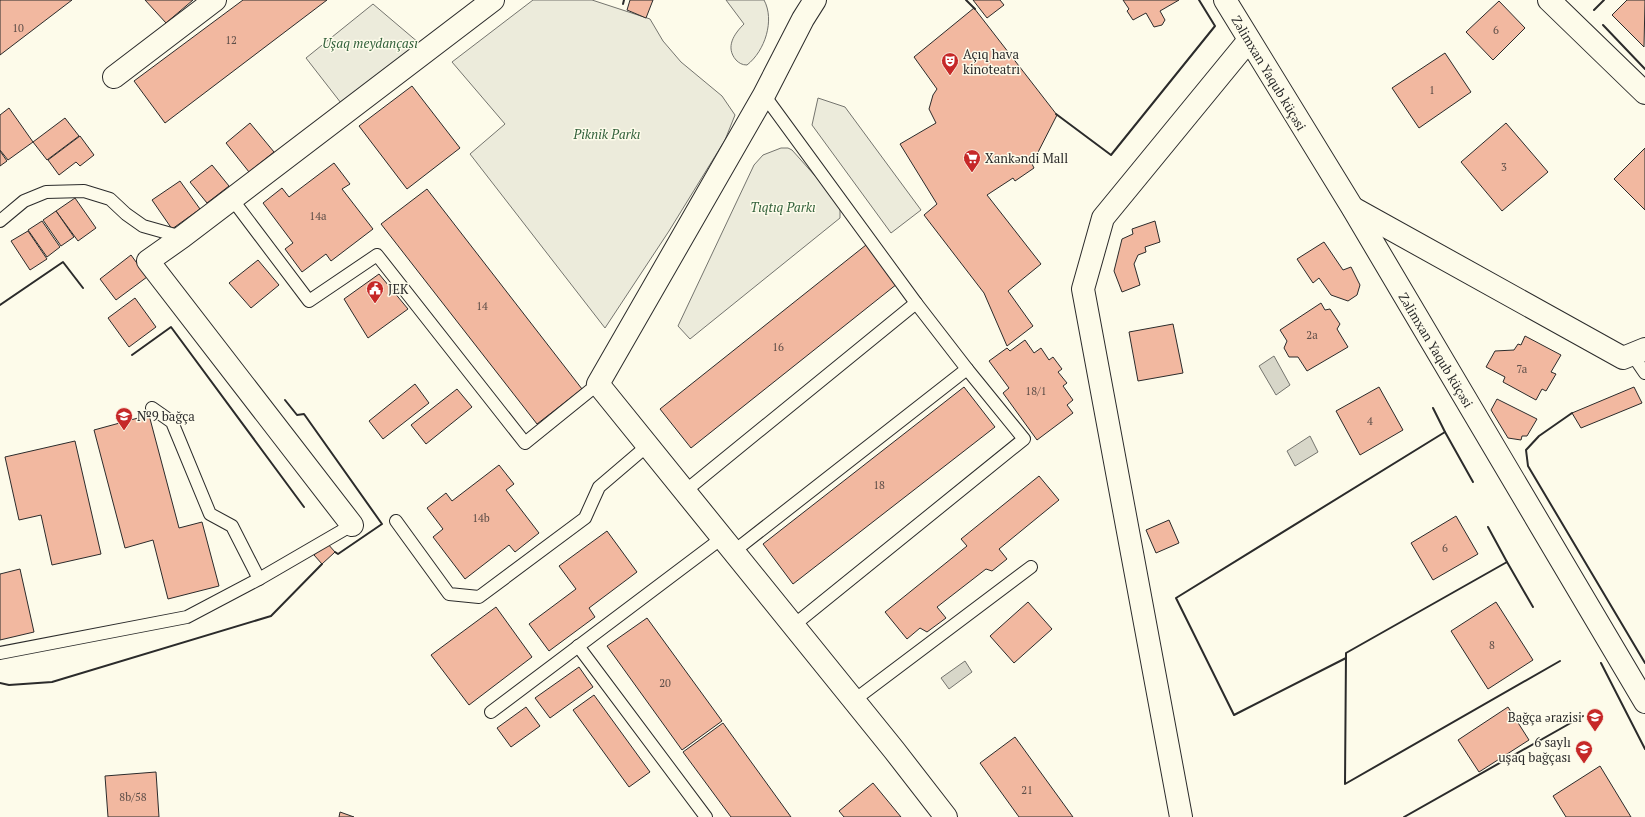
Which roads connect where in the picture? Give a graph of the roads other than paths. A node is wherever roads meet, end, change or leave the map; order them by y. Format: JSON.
{"nodes":[{"id":1,"x":215,"y":0,"type":"edge"},
{"id":2,"x":493,"y":0,"type":"edge"},
{"id":3,"x":815,"y":0,"type":"edge"},
{"id":4,"x":1225,"y":0,"type":"edge"},
{"id":5,"x":1549,"y":0,"type":"edge"},
{"id":6,"x":1249,"y":40,"type":"junction"},
{"id":7,"x":114,"y":77,"type":"dead end"},
{"id":8,"x":1645,"y":93,"type":"edge"},
{"id":9,"x":764,"y":95,"type":"junction"},
{"id":10,"x":232,"y":199,"type":"junction"},
{"id":11,"x":1352,"y":208,"type":"junction"},
{"id":12,"x":0,"y":221,"type":"edge"},
{"id":13,"x":182,"y":237,"type":"junction"},
{"id":14,"x":916,"y":304,"type":"junction"},
{"id":15,"x":1639,"y":352,"type":"edge"},
{"id":16,"x":967,"y":369,"type":"junction"},
{"id":17,"x":1645,"y":373,"type":"edge"},
{"id":18,"x":598,"y":384,"type":"junction"},
{"id":19,"x":152,"y":408,"type":"dead end"},
{"id":20,"x":647,"y":446,"type":"junction"},
{"id":21,"x":684,"y":492,"type":"junction"},
{"id":22,"x":396,"y":521,"type":"dead end"},
{"id":23,"x":352,"y":525,"type":"joint"},
{"id":24,"x":727,"y":545,"type":"junction"},
{"id":25,"x":1031,"y":567,"type":"dead end"},
{"id":26,"x":260,"y":579,"type":"junction"},
{"id":27,"x":794,"y":625,"type":"junction"},
{"id":28,"x":578,"y":646,"type":"junction"},
{"id":29,"x":0,"y":653,"type":"edge"},
{"id":30,"x":853,"y":701,"type":"junction"},
{"id":31,"x":1645,"y":702,"type":"edge"},
{"id":32,"x":491,"y":712,"type":"dead end"},
{"id":33,"x":706,"y":817,"type":"edge"},
{"id":34,"x":946,"y":817,"type":"edge"},
{"id":35,"x":1181,"y":817,"type":"edge"}],
"edges":[{"from":1,"to":7,"type":"street"},
{"from":2,"to":10,"type":"street"},
{"from":3,"to":9,"type":"street"},
{"from":4,"to":6,"type":"street","name":"Zəlimxan Yaqub küçəsi"},
{"from":5,"to":8,"type":"street"},
{"from":6,"to":11,"type":"street","name":"Zəlimxan Yaqub küçəsi"},
{"from":6,"to":35,"type":"street"},
{"from":9,"to":14,"type":"lane"},
{"from":9,"to":18,"type":"street"},
{"from":10,"to":13,"type":"street"},
{"from":10,"to":18,"type":"lane"},
{"from":11,"to":15,"type":"street"},
{"from":11,"to":31,"type":"street","name":"Zəlimxan Yaqub küçəsi"},
{"from":12,"to":13,"type":"lane"},
{"from":13,"to":23,"type":"street"},
{"from":14,"to":16,"type":"lane"},
{"from":14,"to":21,"type":"lane"},
{"from":15,"to":17,"type":"lane"},
{"from":16,"to":24,"type":"lane"},
{"from":16,"to":27,"type":"lane"},
{"from":18,"to":20,"type":"street"},
{"from":19,"to":26,"type":"lane"},
{"from":20,"to":21,"type":"street"},
{"from":20,"to":22,"type":"lane"},
{"from":21,"to":24,"type":"street"},
{"from":23,"to":26,"type":"lane"},
{"from":24,"to":27,"type":"street"},
{"from":24,"to":28,"type":"lane"},
{"from":25,"to":30,"type":"lane"},
{"from":26,"to":29,"type":"lane"},
{"from":27,"to":30,"type":"street"},
{"from":28,"to":32,"type":"lane"},
{"from":28,"to":33,"type":"lane"},
{"from":30,"to":34,"type":"street"}]}
